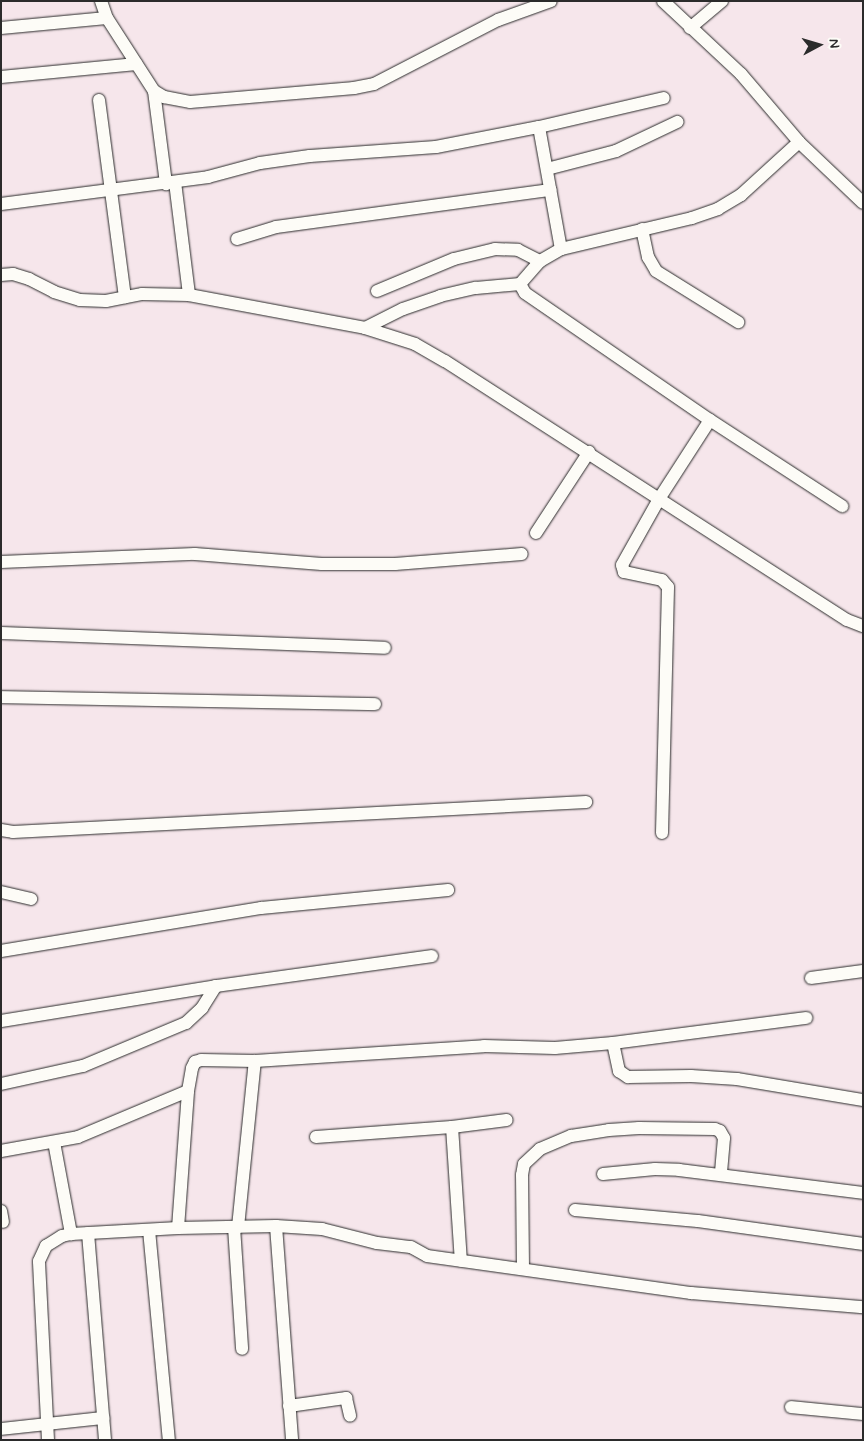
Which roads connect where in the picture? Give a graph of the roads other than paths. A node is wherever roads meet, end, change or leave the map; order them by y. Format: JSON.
{"nodes":[{"id":1,"x":101,"y":1,"type":"edge"},
{"id":2,"x":551,"y":1,"type":"edge"},
{"id":3,"x":663,"y":1,"type":"edge"},
{"id":4,"x":722,"y":1,"type":"edge"},
{"id":5,"x":107,"y":18,"type":"junction"},
{"id":6,"x":1,"y":28,"type":"edge"},
{"id":7,"x":690,"y":28,"type":"junction"},
{"id":8,"x":136,"y":64,"type":"junction"},
{"id":9,"x":1,"y":77,"type":"edge"},
{"id":10,"x":154,"y":91,"type":"junction"},
{"id":11,"x":664,"y":98,"type":"dead end"},
{"id":12,"x":99,"y":100,"type":"dead end"},
{"id":13,"x":677,"y":122,"type":"dead end"},
{"id":14,"x":539,"y":127,"type":"junction"},
{"id":15,"x":799,"y":142,"type":"junction"},
{"id":16,"x":547,"y":169,"type":"junction"},
{"id":17,"x":171,"y":183,"type":"junction"},
{"id":18,"x":111,"y":190,"type":"junction"},
{"id":19,"x":551,"y":190,"type":"junction"},
{"id":20,"x":863,"y":203,"type":"edge"},
{"id":21,"x":1,"y":204,"type":"edge"},
{"id":22,"x":642,"y":230,"type":"junction"},
{"id":23,"x":237,"y":239,"type":"dead end"},
{"id":24,"x":561,"y":249,"type":"junction"},
{"id":25,"x":540,"y":261,"type":"junction"},
{"id":26,"x":1,"y":275,"type":"edge"},
{"id":27,"x":520,"y":284,"type":"junction"},
{"id":28,"x":377,"y":291,"type":"dead end"},
{"id":29,"x":190,"y":295,"type":"junction"},
{"id":30,"x":126,"y":297,"type":"junction"},
{"id":31,"x":738,"y":322,"type":"dead end"},
{"id":32,"x":365,"y":328,"type":"junction"},
{"id":33,"x":710,"y":420,"type":"junction"},
{"id":34,"x":588,"y":452,"type":"junction"},
{"id":35,"x":660,"y":499,"type":"junction"},
{"id":36,"x":842,"y":506,"type":"dead end"},
{"id":37,"x":536,"y":533,"type":"dead end"},
{"id":38,"x":522,"y":554,"type":"dead end"},
{"id":39,"x":1,"y":562,"type":"edge"},
{"id":40,"x":863,"y":626,"type":"edge"},
{"id":41,"x":1,"y":633,"type":"edge"},
{"id":42,"x":385,"y":648,"type":"dead end"},
{"id":43,"x":1,"y":697,"type":"edge"},
{"id":44,"x":375,"y":704,"type":"dead end"},
{"id":45,"x":586,"y":802,"type":"dead end"},
{"id":46,"x":1,"y":830,"type":"edge"},
{"id":47,"x":662,"y":834,"type":"dead end"},
{"id":48,"x":448,"y":890,"type":"dead end"},
{"id":49,"x":1,"y":892,"type":"edge"},
{"id":50,"x":31,"y":899,"type":"dead end"},
{"id":51,"x":1,"y":951,"type":"edge"},
{"id":52,"x":432,"y":956,"type":"dead end"},
{"id":53,"x":863,"y":971,"type":"edge"},
{"id":54,"x":811,"y":978,"type":"dead end"},
{"id":55,"x":216,"y":986,"type":"junction"},
{"id":56,"x":806,"y":1018,"type":"dead end"},
{"id":57,"x":1,"y":1021,"type":"edge"},
{"id":58,"x":614,"y":1043,"type":"junction"},
{"id":59,"x":255,"y":1061,"type":"junction"},
{"id":60,"x":1,"y":1084,"type":"edge"},
{"id":61,"x":188,"y":1091,"type":"junction"},
{"id":62,"x":863,"y":1100,"type":"edge"},
{"id":63,"x":507,"y":1120,"type":"dead end"},
{"id":64,"x":452,"y":1127,"type":"junction"},
{"id":65,"x":316,"y":1137,"type":"dead end"},
{"id":66,"x":54,"y":1142,"type":"junction"},
{"id":67,"x":1,"y":1151,"type":"edge"},
{"id":68,"x":603,"y":1174,"type":"dead end"},
{"id":69,"x":721,"y":1175,"type":"junction"},
{"id":70,"x":863,"y":1193,"type":"edge"},
{"id":71,"x":575,"y":1210,"type":"dead end"},
{"id":72,"x":276,"y":1226,"type":"junction"},
{"id":73,"x":236,"y":1227,"type":"junction"},
{"id":74,"x":178,"y":1228,"type":"junction"},
{"id":75,"x":149,"y":1230,"type":"junction"},
{"id":76,"x":88,"y":1233,"type":"junction"},
{"id":77,"x":71,"y":1234,"type":"junction"},
{"id":78,"x":863,"y":1244,"type":"edge"},
{"id":79,"x":461,"y":1261,"type":"junction"},
{"id":80,"x":523,"y":1269,"type":"junction"},
{"id":81,"x":863,"y":1307,"type":"edge"},
{"id":82,"x":242,"y":1350,"type":"dead end"},
{"id":83,"x":289,"y":1406,"type":"junction"},
{"id":84,"x":791,"y":1407,"type":"dead end"},
{"id":85,"x":863,"y":1414,"type":"edge"},
{"id":86,"x":350,"y":1416,"type":"dead end"},
{"id":87,"x":103,"y":1418,"type":"junction"},
{"id":88,"x":46,"y":1424,"type":"junction"},
{"id":89,"x":1,"y":1429,"type":"edge"},
{"id":90,"x":48,"y":1440,"type":"edge"},
{"id":91,"x":105,"y":1440,"type":"edge"},
{"id":92,"x":169,"y":1440,"type":"edge"},
{"id":93,"x":292,"y":1440,"type":"edge"}],
"edges":[{"from":1,"to":5,"type":"street"},
{"from":2,"to":10,"type":"street"},
{"from":3,"to":7,"type":"street"},
{"from":4,"to":7,"type":"street"},
{"from":5,"to":6,"type":"street"},
{"from":5,"to":8,"type":"street"},
{"from":7,"to":15,"type":"street"},
{"from":8,"to":9,"type":"street"},
{"from":8,"to":10,"type":"street"},
{"from":10,"to":17,"type":"street"},
{"from":11,"to":14,"type":"street"},
{"from":12,"to":18,"type":"street"},
{"from":13,"to":16,"type":"street"},
{"from":14,"to":16,"type":"street"},
{"from":14,"to":17,"type":"street"},
{"from":15,"to":20,"type":"street"},
{"from":15,"to":22,"type":"street"},
{"from":16,"to":19,"type":"street"},
{"from":17,"to":18,"type":"street"},
{"from":17,"to":29,"type":"street"},
{"from":18,"to":21,"type":"street"},
{"from":18,"to":30,"type":"street"},
{"from":19,"to":23,"type":"street"},
{"from":19,"to":24,"type":"street"},
{"from":22,"to":24,"type":"street"},
{"from":22,"to":31,"type":"street"},
{"from":24,"to":25,"type":"street"},
{"from":25,"to":27,"type":"street"},
{"from":25,"to":28,"type":"street"},
{"from":26,"to":30,"type":"street"},
{"from":27,"to":32,"type":"street"},
{"from":27,"to":33,"type":"street"},
{"from":29,"to":30,"type":"street"},
{"from":29,"to":32,"type":"street"},
{"from":32,"to":34,"type":"street"},
{"from":33,"to":35,"type":"street"},
{"from":33,"to":36,"type":"street"},
{"from":34,"to":35,"type":"street"},
{"from":34,"to":37,"type":"street"},
{"from":35,"to":40,"type":"street"},
{"from":35,"to":47,"type":"street"},
{"from":38,"to":39,"type":"street"},
{"from":41,"to":42,"type":"street"},
{"from":43,"to":44,"type":"street"},
{"from":45,"to":46,"type":"street"},
{"from":48,"to":51,"type":"street"},
{"from":49,"to":50,"type":"street"},
{"from":52,"to":55,"type":"street"},
{"from":53,"to":54,"type":"street"},
{"from":55,"to":57,"type":"street"},
{"from":55,"to":60,"type":"street"},
{"from":56,"to":58,"type":"street"},
{"from":58,"to":59,"type":"street"},
{"from":58,"to":62,"type":"street"},
{"from":59,"to":61,"type":"street"},
{"from":59,"to":73,"type":"street"},
{"from":61,"to":66,"type":"street"},
{"from":61,"to":74,"type":"street"},
{"from":63,"to":64,"type":"street"},
{"from":64,"to":65,"type":"street"},
{"from":64,"to":79,"type":"street"},
{"from":66,"to":67,"type":"street"},
{"from":66,"to":77,"type":"street"},
{"from":68,"to":69,"type":"street"},
{"from":69,"to":70,"type":"street"},
{"from":69,"to":80,"type":"street"},
{"from":71,"to":78,"type":"street"},
{"from":72,"to":73,"type":"street"},
{"from":72,"to":79,"type":"street"},
{"from":72,"to":83,"type":"street"},
{"from":73,"to":74,"type":"street"},
{"from":73,"to":82,"type":"street"},
{"from":74,"to":75,"type":"street"},
{"from":75,"to":76,"type":"street"},
{"from":75,"to":92,"type":"street"},
{"from":76,"to":77,"type":"street"},
{"from":76,"to":87,"type":"street"},
{"from":77,"to":88,"type":"street"},
{"from":79,"to":80,"type":"street"},
{"from":80,"to":81,"type":"street"},
{"from":83,"to":86,"type":"street"},
{"from":83,"to":93,"type":"street"},
{"from":84,"to":85,"type":"street"},
{"from":87,"to":88,"type":"street"},
{"from":87,"to":91,"type":"street"},
{"from":88,"to":89,"type":"street"},
{"from":88,"to":90,"type":"street"}]}
